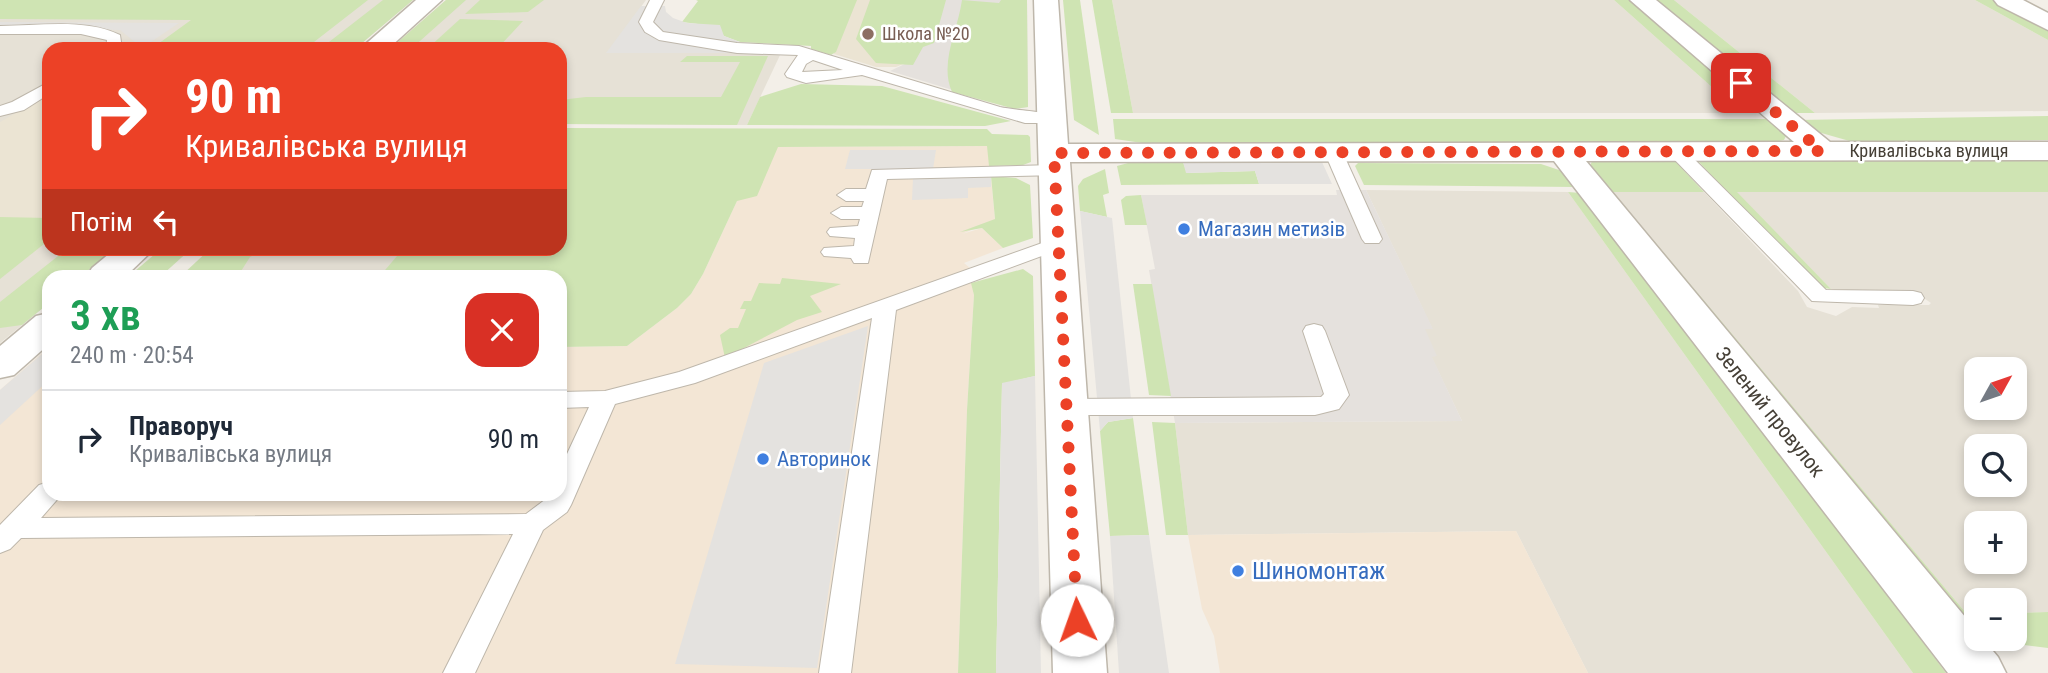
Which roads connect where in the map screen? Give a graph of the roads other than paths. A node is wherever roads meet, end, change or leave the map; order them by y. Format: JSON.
{"nodes":[{"id":1,"x":430,"y":0,"type":"edge"},
{"id":2,"x":657,"y":0,"type":"edge"},
{"id":3,"x":1046,"y":0,"type":"edge"},
{"id":4,"x":1642,"y":0,"type":"edge"},
{"id":5,"x":2006,"y":0,"type":"edge"},
{"id":6,"x":2048,"y":23,"type":"edge"},
{"id":7,"x":0,"y":30,"type":"edge"},
{"id":8,"x":115,"y":42,"type":"edge"},
{"id":9,"x":381,"y":42,"type":"edge"},
{"id":10,"x":811,"y":55,"type":"junction"},
{"id":11,"x":868,"y":72,"type":"junction"},
{"id":12,"x":42,"y":91,"type":"edge"},
{"id":13,"x":0,"y":111,"type":"edge"},
{"id":14,"x":1053,"y":147,"type":"junction"},
{"id":15,"x":1561,"y":150,"type":"junction"},
{"id":16,"x":1333,"y":151,"type":"junction"},
{"id":17,"x":1676,"y":151,"type":"junction"},
{"id":18,"x":1822,"y":151,"type":"junction"},
{"id":19,"x":2048,"y":151,"type":"edge"},
{"id":20,"x":867,"y":230,"type":"junction"},
{"id":21,"x":1373,"y":239,"type":"dead end"},
{"id":22,"x":1059,"y":243,"type":"junction"},
{"id":23,"x":129,"y":256,"type":"edge"},
{"id":24,"x":112,"y":270,"type":"edge"},
{"id":25,"x":1913,"y":298,"type":"dead end"},
{"id":26,"x":885,"y":308,"type":"junction"},
{"id":27,"x":1314,"y":331,"type":"dead end"},
{"id":28,"x":567,"y":400,"type":"edge"},
{"id":29,"x":605,"y":400,"type":"junction"},
{"id":30,"x":1067,"y":407,"type":"junction"},
{"id":31,"x":567,"y":484,"type":"edge"},
{"id":32,"x":42,"y":499,"type":"edge"},
{"id":33,"x":559,"y":501,"type":"edge"},
{"id":34,"x":532,"y":524,"type":"junction"},
{"id":35,"x":7,"y":535,"type":"edge"},
{"id":36,"x":459,"y":673,"type":"edge"},
{"id":37,"x":835,"y":673,"type":"edge"},
{"id":38,"x":1080,"y":673,"type":"edge"},
{"id":39,"x":1979,"y":673,"type":"edge"}],
"edges":[{"from":1,"to":9,"type":"street"},
{"from":2,"to":10,"type":"lane"},
{"from":3,"to":14,"type":"street"},
{"from":4,"to":18,"type":"street"},
{"from":5,"to":6,"type":"street"},
{"from":7,"to":8,"type":"lane"},
{"from":10,"to":11,"type":"lane"},
{"from":10,"to":11,"type":"lane"},
{"from":11,"to":14,"type":"lane"},
{"from":12,"to":13,"type":"lane"},
{"from":14,"to":16,"type":"street","name":"Кривалівська вулиця"},
{"from":14,"to":20,"type":"lane"},
{"from":14,"to":22,"type":"street"},
{"from":15,"to":16,"type":"street","name":"Кривалівська вулиця"},
{"from":15,"to":17,"type":"street","name":"Кривалівська вулиця"},
{"from":15,"to":39,"type":"street","name":"Зелений провулок"},
{"from":16,"to":21,"type":"lane"},
{"from":17,"to":18,"type":"street","name":"Кривалівська вулиця"},
{"from":17,"to":25,"type":"lane"},
{"from":18,"to":19,"type":"street","name":"Кривалівська вулиця"},
{"from":20,"to":20,"type":"lane"},
{"from":22,"to":26,"type":"lane"},
{"from":22,"to":30,"type":"street"},
{"from":23,"to":24,"type":"street"},
{"from":26,"to":29,"type":"lane"},
{"from":26,"to":37,"type":"lane"},
{"from":27,"to":30,"type":"lane"},
{"from":28,"to":29,"type":"lane"},
{"from":29,"to":31,"type":"lane"},
{"from":30,"to":38,"type":"street"},
{"from":32,"to":35,"type":"lane"},
{"from":33,"to":34,"type":"lane"},
{"from":34,"to":35,"type":"lane"},
{"from":34,"to":36,"type":"lane"}]}
